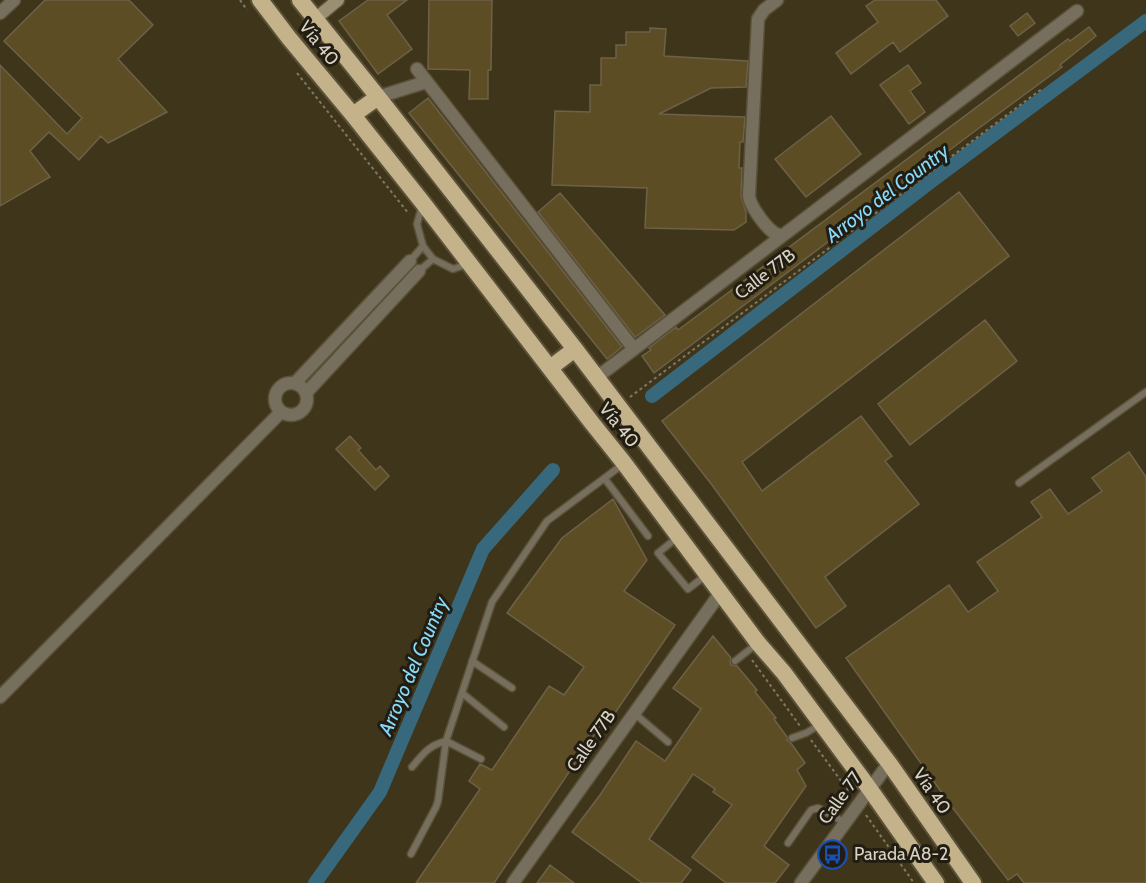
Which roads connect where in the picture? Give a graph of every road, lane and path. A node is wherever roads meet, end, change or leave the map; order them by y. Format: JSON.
{"nodes":[{"id":1,"x":14,"y":0,"type":"edge"},
{"id":2,"x":240,"y":0,"type":"edge"},
{"id":3,"x":338,"y":0,"type":"edge"},
{"id":4,"x":777,"y":0,"type":"edge"},
{"id":5,"x":302,"y":1,"type":"edge"},
{"id":6,"x":254,"y":5,"type":"edge"},
{"id":7,"x":1077,"y":10,"type":"dead end"},
{"id":8,"x":0,"y":13,"type":"edge"},
{"id":9,"x":315,"y":19,"type":"junction"},
{"id":10,"x":292,"y":65,"type":"dead end"},
{"id":11,"x":417,"y":69,"type":"dead end"},
{"id":12,"x":426,"y":82,"type":"junction"},
{"id":13,"x":1043,"y":88,"type":"dead end"},
{"id":14,"x":385,"y":95,"type":"junction"},
{"id":15,"x":353,"y":115,"type":"junction"},
{"id":16,"x":423,"y":203,"type":"junction"},
{"id":17,"x":417,"y":224,"type":"junction"},
{"id":18,"x":782,"y":236,"type":"junction"},
{"id":19,"x":423,"y":246,"type":"junction"},
{"id":20,"x":433,"y":259,"type":"junction"},
{"id":21,"x":410,"y":261,"type":"joint"},
{"id":22,"x":469,"y":263,"type":"junction"},
{"id":23,"x":419,"y":271,"type":"joint"},
{"id":24,"x":575,"y":349,"type":"junction"},
{"id":25,"x":634,"y":349,"type":"junction"},
{"id":26,"x":550,"y":368,"type":"junction"},
{"id":27,"x":601,"y":374,"type":"junction"},
{"id":28,"x":295,"y":383,"type":"junction"},
{"id":29,"x":1146,"y":392,"type":"edge"},
{"id":30,"x":306,"y":393,"type":"junction"},
{"id":31,"x":624,"y":402,"type":"dead end"},
{"id":32,"x":281,"y":412,"type":"junction"},
{"id":33,"x":624,"y":463,"type":"junction"},
{"id":34,"x":605,"y":479,"type":"junction"},
{"id":35,"x":1019,"y":483,"type":"dead end"},
{"id":36,"x":648,"y":536,"type":"dead end"},
{"id":37,"x":679,"y":536,"type":"junction"},
{"id":38,"x":708,"y":573,"type":"junction"},
{"id":39,"x":721,"y":591,"type":"junction"},
{"id":40,"x":752,"y":648,"type":"junction"},
{"id":41,"x":807,"y":656,"type":"junction"},
{"id":42,"x":472,"y":661,"type":"junction"},
{"id":43,"x":735,"y":661,"type":"dead end"},
{"id":44,"x":784,"y":673,"type":"junction"},
{"id":45,"x":512,"y":688,"type":"dead end"},
{"id":46,"x":462,"y":693,"type":"junction"},
{"id":47,"x":0,"y":697,"type":"edge"},
{"id":48,"x":634,"y":713,"type":"junction"},
{"id":49,"x":821,"y":724,"type":"junction"},
{"id":50,"x":504,"y":727,"type":"dead end"},
{"id":51,"x":806,"y":733,"type":"junction"},
{"id":52,"x":792,"y":738,"type":"dead end"},
{"id":53,"x":446,"y":741,"type":"junction"},
{"id":54,"x":668,"y":742,"type":"dead end"},
{"id":55,"x":481,"y":759,"type":"dead end"},
{"id":56,"x":889,"y":763,"type":"junction"},
{"id":57,"x":412,"y":767,"type":"dead end"},
{"id":58,"x":869,"y":788,"type":"junction"},
{"id":59,"x":858,"y":804,"type":"junction"},
{"id":60,"x":844,"y":822,"type":"junction"},
{"id":61,"x":788,"y":843,"type":"dead end"},
{"id":62,"x":411,"y":854,"type":"dead end"},
{"id":63,"x":513,"y":883,"type":"edge"},
{"id":64,"x":801,"y":883,"type":"edge"},
{"id":65,"x":914,"y":883,"type":"edge"},
{"id":66,"x":936,"y":883,"type":"edge"},
{"id":67,"x":973,"y":883,"type":"edge"}],
"edges":[{"from":1,"to":8,"type":"street"},
{"from":2,"to":6,"type":"path"},
{"from":3,"to":9,"type":"main road"},
{"from":4,"to":18,"type":"street"},
{"from":5,"to":9,"type":"highway","name":"Vía 40"},
{"from":6,"to":15,"type":"highway","name":"Vía 40"},
{"from":7,"to":18,"type":"street"},
{"from":9,"to":14,"type":"highway","name":"Vía 40"},
{"from":10,"to":17,"type":"path"},
{"from":11,"to":12,"type":"street"},
{"from":12,"to":14,"type":"street"},
{"from":12,"to":25,"type":"street"},
{"from":13,"to":31,"type":"path","name":"Calle 77B"},
{"from":14,"to":15,"type":"highway"},
{"from":14,"to":24,"type":"highway","name":"Vía 40"},
{"from":15,"to":16,"type":"highway","name":"Vía 40"},
{"from":16,"to":17,"type":"lane"},
{"from":16,"to":22,"type":"highway","name":"Vía 40"},
{"from":17,"to":19,"type":"lane"},
{"from":18,"to":25,"type":"street"},
{"from":19,"to":20,"type":"lane"},
{"from":19,"to":21,"type":"lane"},
{"from":20,"to":22,"type":"lane"},
{"from":20,"to":23,"type":"lane"},
{"from":21,"to":28,"type":"street"},
{"from":22,"to":26,"type":"highway","name":"Vía 40"},
{"from":23,"to":30,"type":"street"},
{"from":24,"to":26,"type":"highway"},
{"from":24,"to":27,"type":"highway","name":"Vía 40"},
{"from":25,"to":27,"type":"street"},
{"from":26,"to":33,"type":"highway","name":"Vía 40"},
{"from":27,"to":41,"type":"highway","name":"Vía 40"},
{"from":28,"to":30,"type":"street"},
{"from":28,"to":32,"type":"street"},
{"from":29,"to":35,"type":"lane"},
{"from":30,"to":32,"type":"street"},
{"from":32,"to":47,"type":"street"},
{"from":33,"to":34,"type":"lane"},
{"from":33,"to":37,"type":"highway","name":"Vía 40"},
{"from":34,"to":36,"type":"lane"},
{"from":34,"to":42,"type":"lane"},
{"from":37,"to":38,"type":"highway","name":"Vía 40"},
{"from":37,"to":38,"type":"lane"},
{"from":38,"to":39,"type":"highway","name":"Vía 40"},
{"from":39,"to":40,"type":"highway","name":"Vía 40"},
{"from":39,"to":48,"type":"street","name":"Calle 77B"},
{"from":40,"to":43,"type":"lane"},
{"from":40,"to":44,"type":"highway","name":"Vía 40"},
{"from":40,"to":51,"type":"path"},
{"from":41,"to":44,"type":"highway"},
{"from":41,"to":56,"type":"highway","name":"Vía 40"},
{"from":42,"to":45,"type":"lane"},
{"from":42,"to":46,"type":"lane"},
{"from":44,"to":49,"type":"highway","name":"Vía 40"},
{"from":46,"to":50,"type":"lane"},
{"from":46,"to":53,"type":"lane"},
{"from":48,"to":54,"type":"lane"},
{"from":48,"to":63,"type":"street","name":"Calle 77B"},
{"from":49,"to":51,"type":"lane"},
{"from":49,"to":58,"type":"highway","name":"Vía 40"},
{"from":51,"to":52,"type":"lane"},
{"from":51,"to":59,"type":"path"},
{"from":53,"to":55,"type":"lane"},
{"from":53,"to":57,"type":"lane"},
{"from":53,"to":62,"type":"lane"},
{"from":56,"to":58,"type":"street","name":"Calle 77"},
{"from":56,"to":67,"type":"highway","name":"Vía 40"},
{"from":58,"to":59,"type":"street","name":"Calle 77"},
{"from":58,"to":66,"type":"highway","name":"Vía 40"},
{"from":59,"to":60,"type":"street","name":"Calle 77"},
{"from":59,"to":65,"type":"path"},
{"from":60,"to":61,"type":"lane"},
{"from":60,"to":64,"type":"street","name":"Calle 77"}]}
